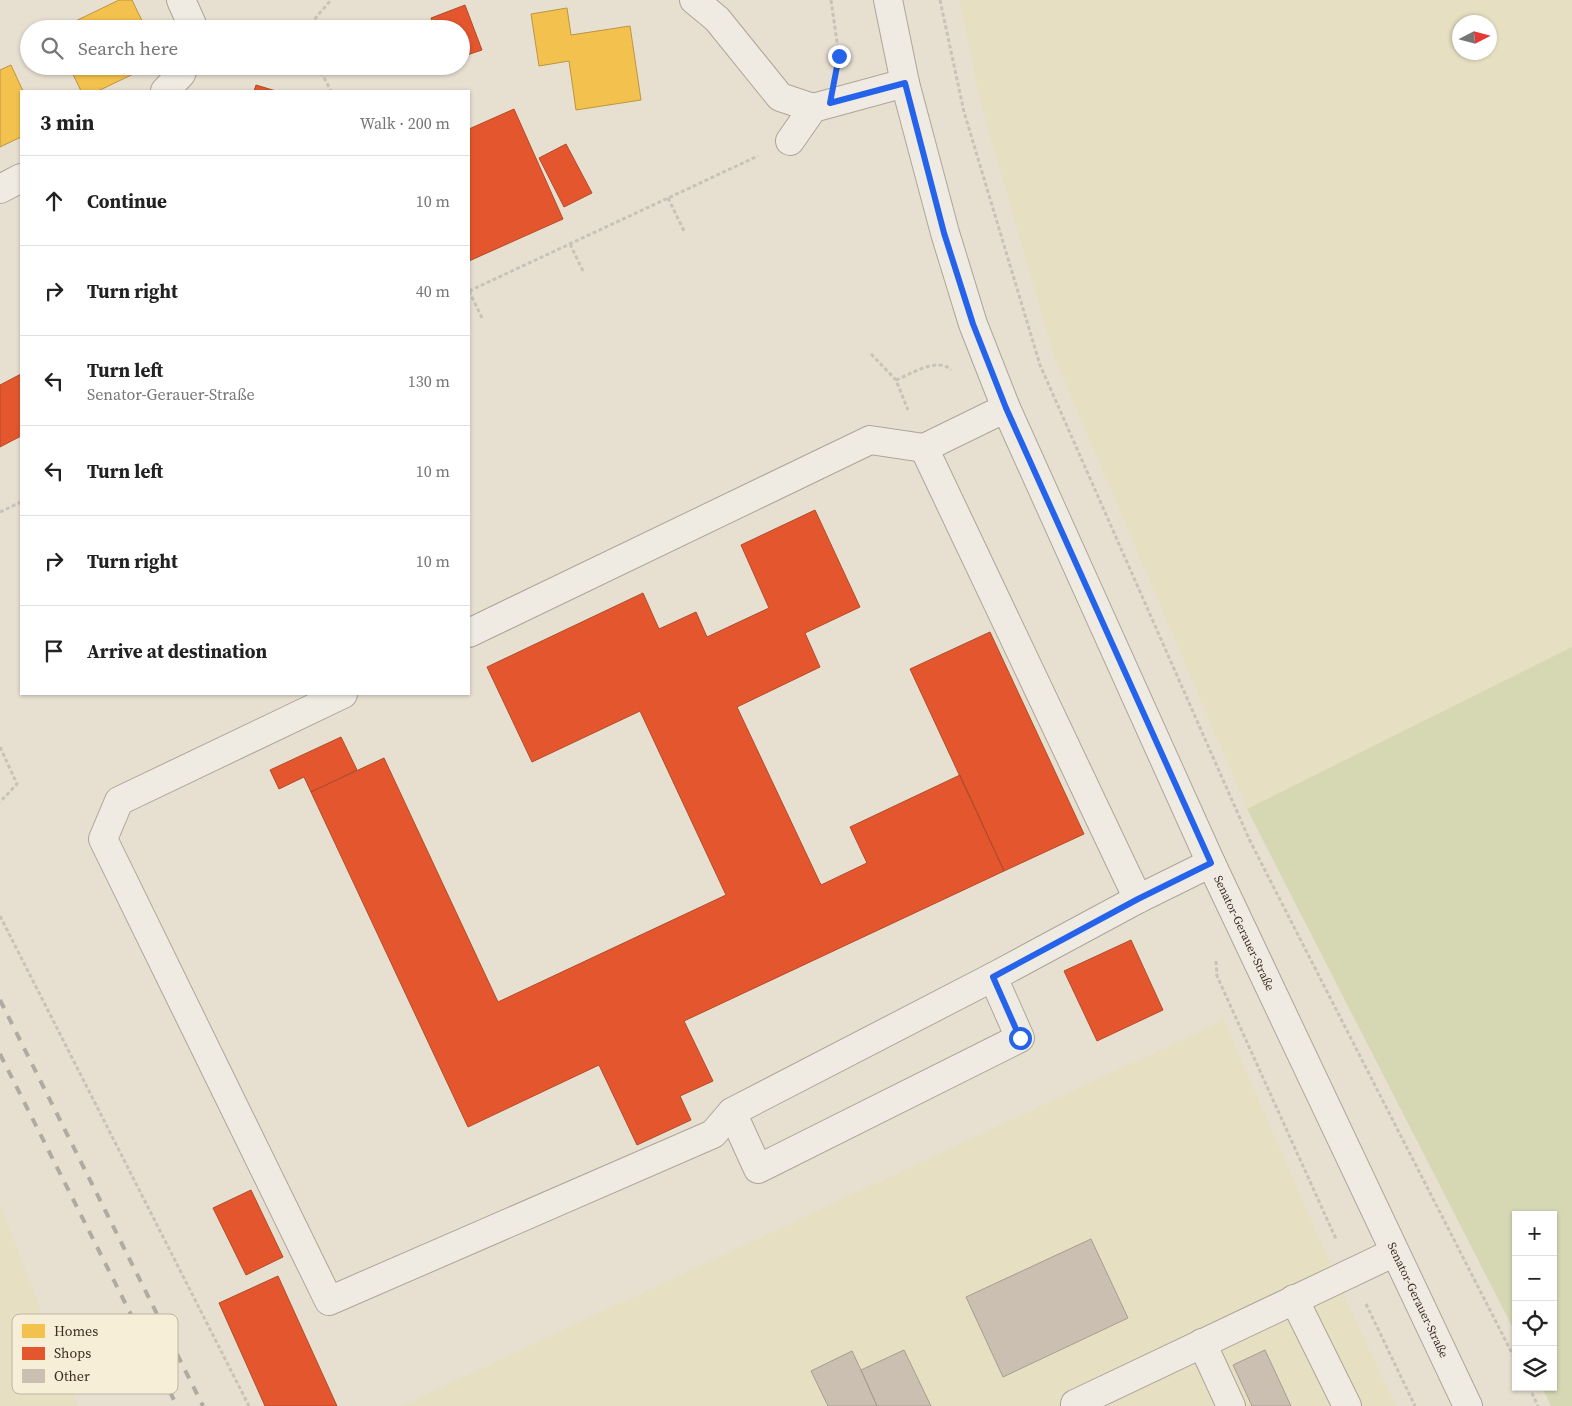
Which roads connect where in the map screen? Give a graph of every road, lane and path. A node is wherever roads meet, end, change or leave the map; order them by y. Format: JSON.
{"nodes":[{"id":1,"x":182,"y":0,"type":"edge"},
{"id":2,"x":331,"y":0,"type":"edge"},
{"id":3,"x":694,"y":0,"type":"edge"},
{"id":4,"x":831,"y":0,"type":"edge"},
{"id":5,"x":888,"y":0,"type":"edge"},
{"id":6,"x":940,"y":0,"type":"edge"},
{"id":7,"x":190,"y":20,"type":"edge"},
{"id":8,"x":314,"y":20,"type":"edge"},
{"id":9,"x":180,"y":75,"type":"edge"},
{"id":10,"x":323,"y":75,"type":"edge"},
{"id":11,"x":905,"y":83,"type":"junction"},
{"id":12,"x":166,"y":90,"type":"edge"},
{"id":13,"x":330,"y":90,"type":"edge"},
{"id":14,"x":822,"y":105,"type":"junction"},
{"id":15,"x":790,"y":142,"type":"joint"},
{"id":16,"x":20,"y":179,"type":"edge"},
{"id":17,"x":0,"y":189,"type":"edge"},
{"id":18,"x":668,"y":198,"type":"junction"},
{"id":19,"x":684,"y":231,"type":"dead end"},
{"id":20,"x":570,"y":244,"type":"junction"},
{"id":21,"x":584,"y":274,"type":"dead end"},
{"id":22,"x":470,"y":291,"type":"edge"},
{"id":23,"x":470,"y":293,"type":"edge"},
{"id":24,"x":484,"y":320,"type":"dead end"},
{"id":25,"x":871,"y":354,"type":"dead end"},
{"id":26,"x":1006,"y":408,"type":"junction"},
{"id":27,"x":924,"y":448,"type":"junction"},
{"id":28,"x":20,"y":502,"type":"edge"},
{"id":29,"x":0,"y":512,"type":"edge"},
{"id":30,"x":470,"y":633,"type":"edge"},
{"id":31,"x":341,"y":695,"type":"edge"},
{"id":32,"x":0,"y":747,"type":"edge"},
{"id":33,"x":0,"y":802,"type":"edge"},
{"id":34,"x":1211,"y":863,"type":"junction"},
{"id":35,"x":1138,"y":899,"type":"junction"},
{"id":36,"x":0,"y":916,"type":"edge"},
{"id":37,"x":993,"y":977,"type":"junction"},
{"id":38,"x":732,"y":1112,"type":"junction"},
{"id":39,"x":1394,"y":1253,"type":"junction"},
{"id":40,"x":1352,"y":1273,"type":"junction"},
{"id":41,"x":1294,"y":1299,"type":"junction"},
{"id":42,"x":1202,"y":1343,"type":"junction"},
{"id":43,"x":1512,"y":1352,"type":"edge"},
{"id":44,"x":1531,"y":1391,"type":"edge"},
{"id":45,"x":249,"y":1406,"type":"edge"},
{"id":46,"x":1076,"y":1406,"type":"edge"},
{"id":47,"x":1231,"y":1406,"type":"edge"},
{"id":48,"x":1347,"y":1406,"type":"edge"},
{"id":49,"x":1415,"y":1406,"type":"edge"},
{"id":50,"x":1468,"y":1406,"type":"edge"},
{"id":51,"x":1538,"y":1406,"type":"edge"}],
"edges":[{"from":1,"to":7,"type":"street"},
{"from":2,"to":8,"type":"path"},
{"from":3,"to":14,"type":"street"},
{"from":4,"to":14,"type":"path"},
{"from":5,"to":11,"type":"street","name":"Senator-Gerauer-Straße"},
{"from":6,"to":43,"type":"path"},
{"from":9,"to":12,"type":"street"},
{"from":10,"to":13,"type":"path"},
{"from":11,"to":14,"type":"street"},
{"from":11,"to":26,"type":"street","name":"Senator-Gerauer-Straße"},
{"from":14,"to":15,"type":"street"},
{"from":15,"to":18,"type":"path"},
{"from":16,"to":17,"type":"street"},
{"from":18,"to":19,"type":"path"},
{"from":18,"to":20,"type":"path"},
{"from":20,"to":21,"type":"path"},
{"from":20,"to":22,"type":"path"},
{"from":23,"to":24,"type":"path"},
{"from":25,"to":27,"type":"path"},
{"from":26,"to":27,"type":"street"},
{"from":26,"to":34,"type":"street","name":"Senator-Gerauer-Straße"},
{"from":27,"to":30,"type":"street"},
{"from":27,"to":35,"type":"street"},
{"from":28,"to":29,"type":"path"},
{"from":31,"to":38,"type":"street"},
{"from":32,"to":33,"type":"path"},
{"from":34,"to":35,"type":"street"},
{"from":34,"to":39,"type":"street","name":"Senator-Gerauer-Straße"},
{"from":35,"to":37,"type":"street"},
{"from":36,"to":45,"type":"path"},
{"from":37,"to":38,"type":"street"},
{"from":37,"to":38,"type":"street"},
{"from":39,"to":40,"type":"street"},
{"from":39,"to":50,"type":"street","name":"Senator-Gerauer-Straße"},
{"from":40,"to":41,"type":"street"},
{"from":40,"to":49,"type":"path"},
{"from":41,"to":42,"type":"street"},
{"from":41,"to":48,"type":"street"},
{"from":42,"to":46,"type":"street"},
{"from":42,"to":47,"type":"street"},
{"from":44,"to":51,"type":"path"}]}
